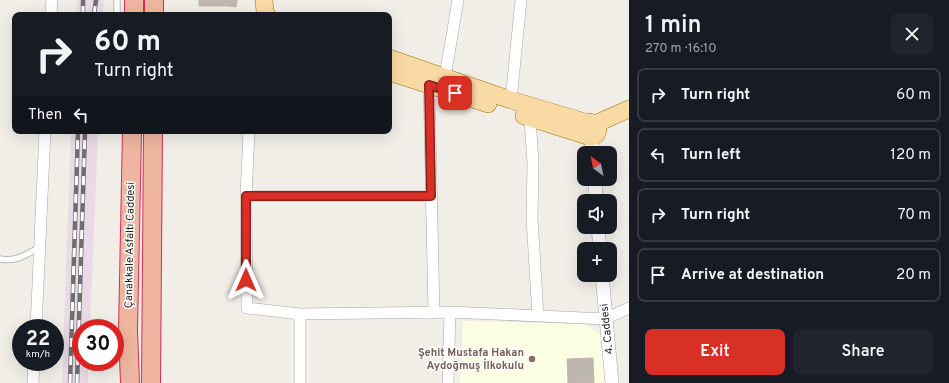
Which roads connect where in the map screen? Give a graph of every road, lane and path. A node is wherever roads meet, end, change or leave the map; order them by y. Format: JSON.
{"nodes":[{"id":1,"x":52,"y":0,"type":"edge"},
{"id":2,"x":117,"y":0,"type":"edge"},
{"id":3,"x":134,"y":0,"type":"edge"},
{"id":4,"x":154,"y":0,"type":"edge"},
{"id":5,"x":458,"y":0,"type":"edge"},
{"id":6,"x":521,"y":0,"type":"edge"},
{"id":7,"x":51,"y":12,"type":"edge"},
{"id":8,"x":117,"y":12,"type":"edge"},
{"id":9,"x":134,"y":12,"type":"edge"},
{"id":10,"x":154,"y":12,"type":"edge"},
{"id":11,"x":392,"y":59,"type":"edge"},
{"id":12,"x":392,"y":73,"type":"edge"},
{"id":13,"x":445,"y":77,"type":"junction"},
{"id":14,"x":429,"y":85,"type":"junction"},
{"id":15,"x":511,"y":100,"type":"junction"},
{"id":16,"x":629,"y":109,"type":"edge"},
{"id":17,"x":530,"y":118,"type":"junction"},
{"id":18,"x":629,"y":120,"type":"edge"},
{"id":19,"x":45,"y":134,"type":"edge"},
{"id":20,"x":132,"y":134,"type":"edge"},
{"id":21,"x":154,"y":134,"type":"edge"},
{"id":22,"x":249,"y":134,"type":"edge"},
{"id":23,"x":591,"y":134,"type":"edge"},
{"id":24,"x":246,"y":196,"type":"junction"},
{"id":25,"x":431,"y":196,"type":"junction"},
{"id":26,"x":40,"y":247,"type":"junction"},
{"id":27,"x":0,"y":260,"type":"edge"},
{"id":28,"x":602,"y":282,"type":"edge"},
{"id":29,"x":629,"y":308,"type":"edge"},
{"id":30,"x":450,"y":312,"type":"junction"},
{"id":31,"x":434,"y":313,"type":"junction"},
{"id":32,"x":300,"y":314,"type":"junction"},
{"id":33,"x":538,"y":316,"type":"junction"},
{"id":34,"x":36,"y":319,"type":"edge"},
{"id":35,"x":605,"y":319,"type":"junction"},
{"id":36,"x":34,"y":371,"type":"edge"},
{"id":37,"x":33,"y":383,"type":"edge"},
{"id":38,"x":130,"y":383,"type":"edge"},
{"id":39,"x":151,"y":383,"type":"edge"},
{"id":40,"x":300,"y":383,"type":"edge"},
{"id":41,"x":448,"y":383,"type":"edge"},
{"id":42,"x":612,"y":383,"type":"edge"}],
"edges":[{"from":1,"to":7,"type":"street"},
{"from":2,"to":8,"type":"lane"},
{"from":3,"to":9,"type":"highway"},
{"from":4,"to":10,"type":"highway"},
{"from":5,"to":13,"type":"street"},
{"from":6,"to":15,"type":"street"},
{"from":11,"to":13,"type":"main road"},
{"from":12,"to":14,"type":"main road"},
{"from":13,"to":15,"type":"main road"},
{"from":14,"to":17,"type":"main road"},
{"from":14,"to":25,"type":"street"},
{"from":15,"to":23,"type":"main road"},
{"from":16,"to":23,"type":"main road"},
{"from":17,"to":23,"type":"main road"},
{"from":17,"to":33,"type":"street"},
{"from":18,"to":23,"type":"main road"},
{"from":19,"to":26,"type":"street"},
{"from":20,"to":38,"type":"highway","name":"Çanakkale Asfaltı Caddesi"},
{"from":21,"to":39,"type":"highway","name":"Çanakkale Asfaltı Caddesi"},
{"from":22,"to":24,"type":"street"},
{"from":24,"to":25,"type":"street"},
{"from":24,"to":32,"type":"street"},
{"from":25,"to":31,"type":"street"},
{"from":26,"to":27,"type":"lane"},
{"from":26,"to":34,"type":"street"},
{"from":28,"to":35,"type":"street","name":"4. Caddesi"},
{"from":29,"to":35,"type":"street"},
{"from":30,"to":31,"type":"street"},
{"from":30,"to":33,"type":"street"},
{"from":30,"to":41,"type":"street"},
{"from":31,"to":32,"type":"street"},
{"from":32,"to":40,"type":"street"},
{"from":33,"to":35,"type":"street"},
{"from":35,"to":42,"type":"street","name":"4. Caddesi"},
{"from":36,"to":37,"type":"street"}]}
